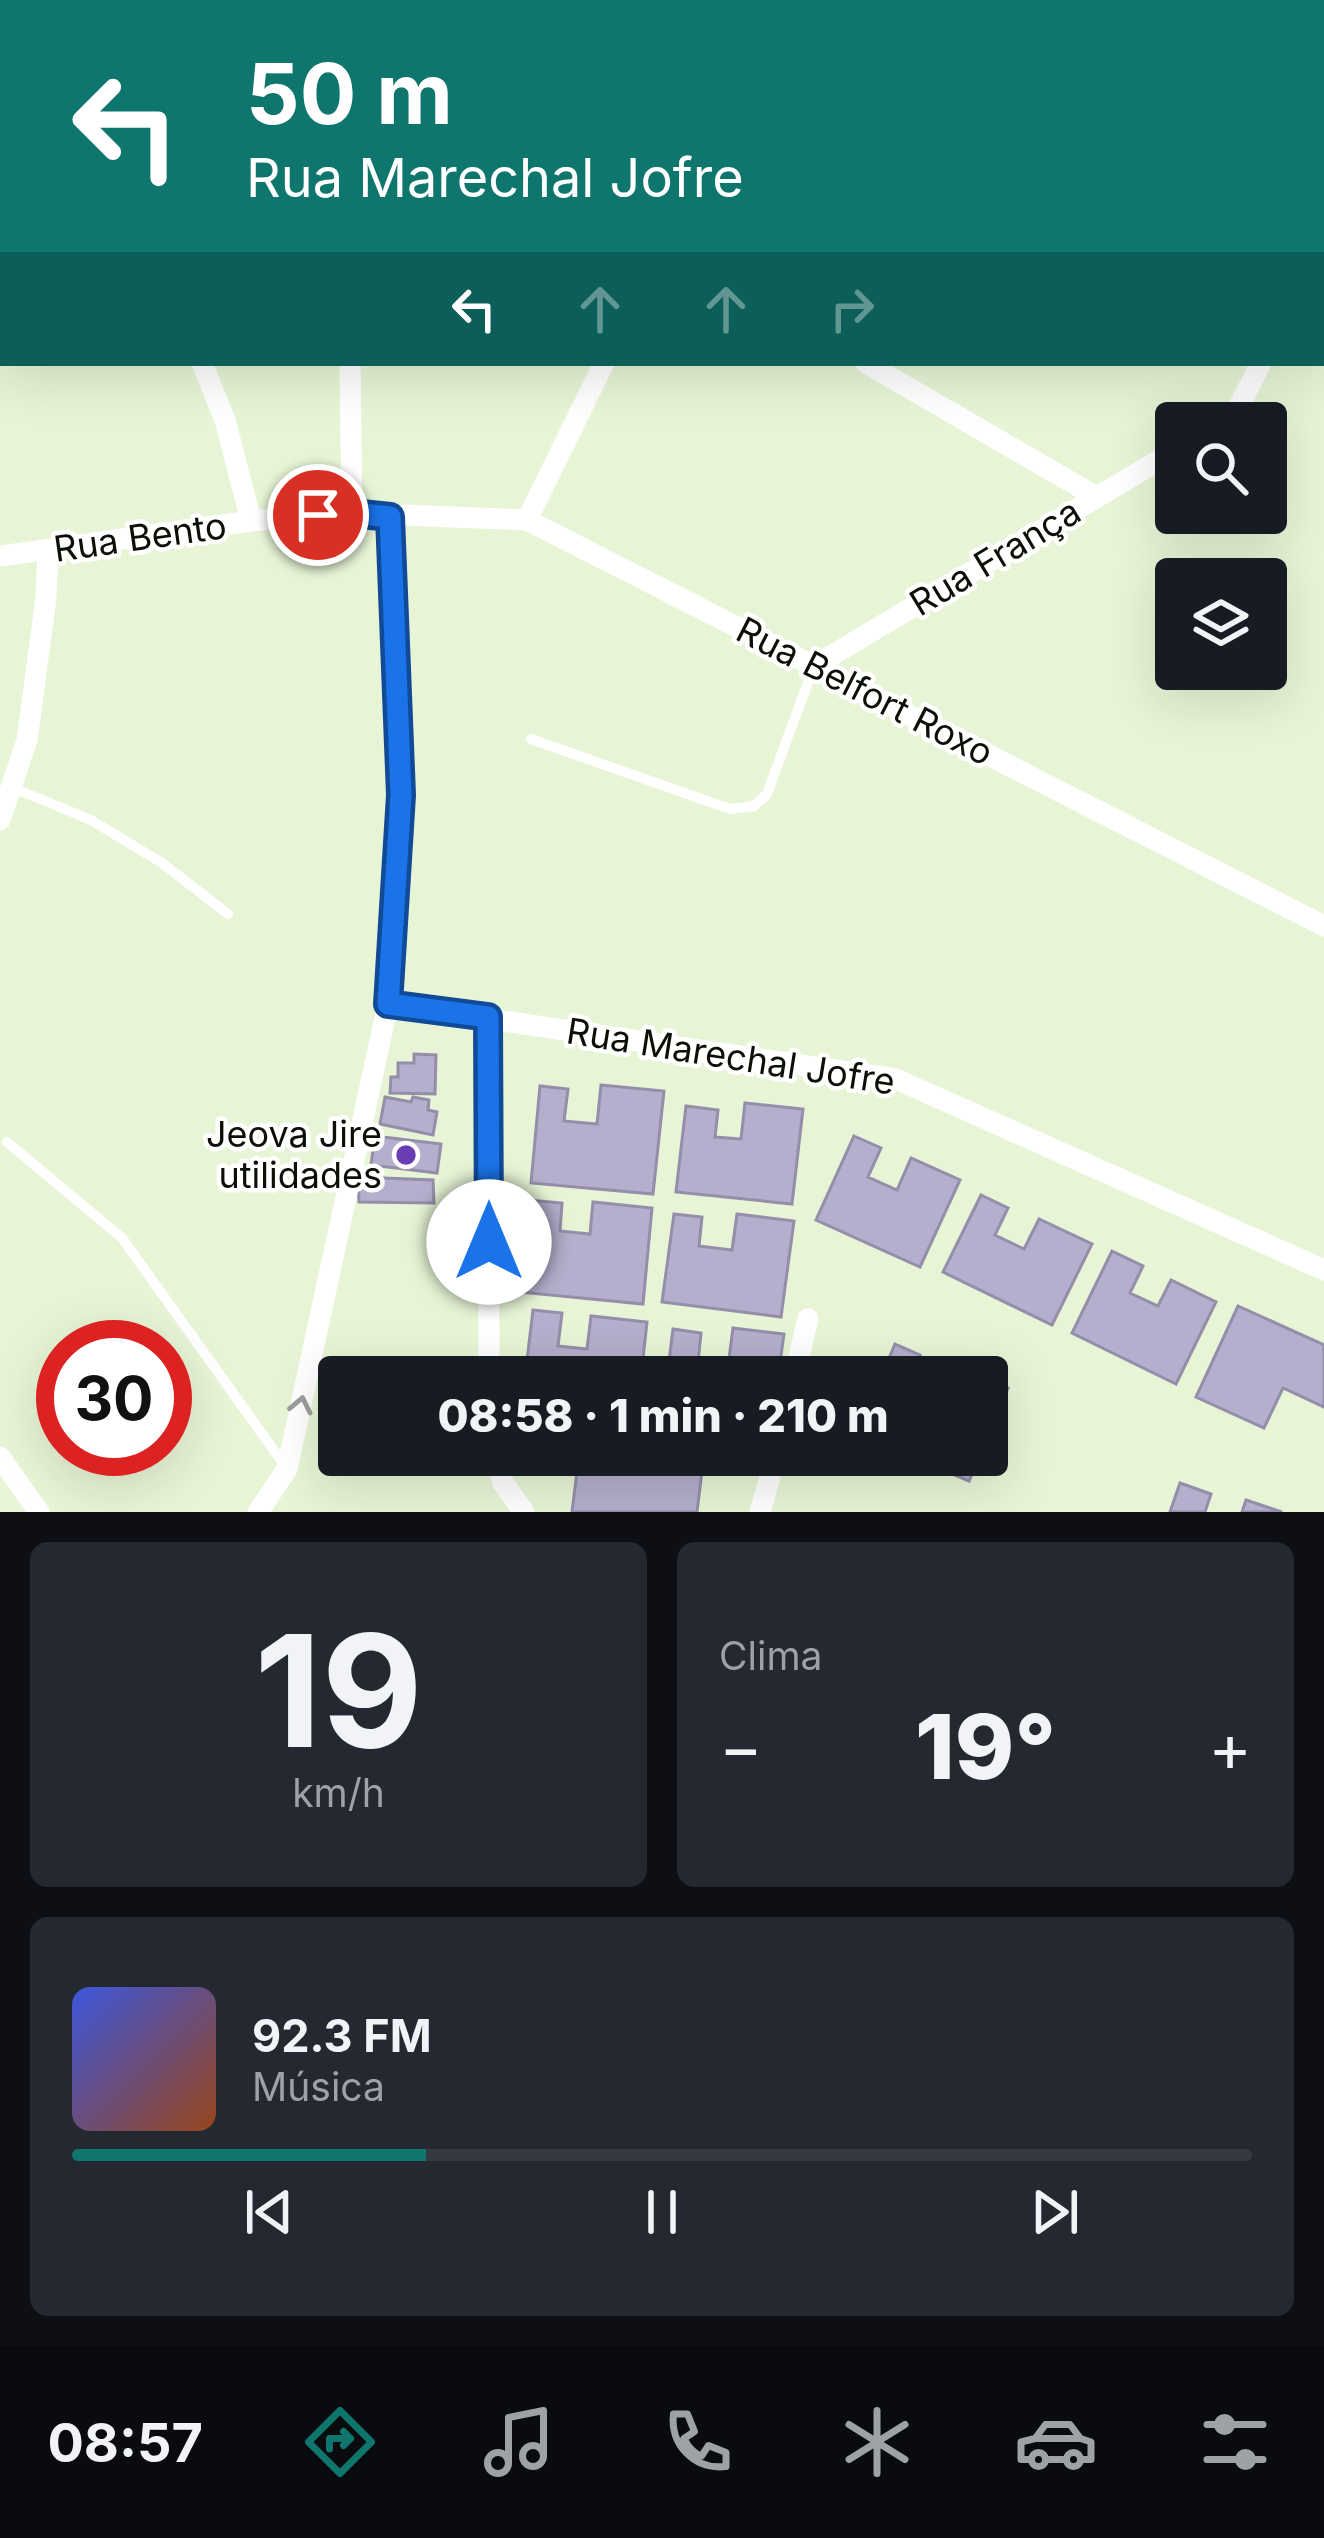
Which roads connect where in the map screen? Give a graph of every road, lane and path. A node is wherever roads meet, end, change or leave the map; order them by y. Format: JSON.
{"nodes":[{"id":1,"x":203,"y":366,"type":"edge"},
{"id":2,"x":350,"y":366,"type":"edge"},
{"id":3,"x":603,"y":366,"type":"edge"},
{"id":4,"x":871,"y":366,"type":"edge"},
{"id":5,"x":1259,"y":366,"type":"edge"},
{"id":6,"x":1240,"y":402,"type":"edge"},
{"id":7,"x":1155,"y":462,"type":"edge"},
{"id":8,"x":1095,"y":496,"type":"junction"},
{"id":9,"x":352,"y":513,"type":"junction"},
{"id":10,"x":390,"y":517,"type":"junction"},
{"id":11,"x":527,"y":520,"type":"junction"},
{"id":12,"x":251,"y":521,"type":"junction"},
{"id":13,"x":48,"y":552,"type":"junction"},
{"id":14,"x":0,"y":556,"type":"edge"},
{"id":15,"x":814,"y":665,"type":"junction"},
{"id":16,"x":531,"y":739,"type":"dead end"},
{"id":17,"x":11,"y":787,"type":"junction"},
{"id":18,"x":0,"y":820,"type":"edge"},
{"id":19,"x":228,"y":914,"type":"dead end"},
{"id":20,"x":1324,"y":926,"type":"edge"},
{"id":21,"x":388,"y":1004,"type":"junction"},
{"id":22,"x":488,"y":1017,"type":"junction"},
{"id":23,"x":7,"y":1142,"type":"dead end"},
{"id":24,"x":1324,"y":1270,"type":"edge"},
{"id":25,"x":808,"y":1319,"type":"dead end"},
{"id":26,"x":489,"y":1356,"type":"edge"},
{"id":27,"x":799,"y":1356,"type":"edge"},
{"id":28,"x":0,"y":1457,"type":"edge"},
{"id":29,"x":287,"y":1468,"type":"junction"},
{"id":30,"x":501,"y":1476,"type":"edge"},
{"id":31,"x":770,"y":1476,"type":"edge"},
{"id":32,"x":39,"y":1512,"type":"edge"},
{"id":33,"x":259,"y":1512,"type":"edge"},
{"id":34,"x":524,"y":1512,"type":"edge"},
{"id":35,"x":760,"y":1512,"type":"edge"}],
"edges":[{"from":1,"to":12,"type":"street"},
{"from":2,"to":9,"type":"street"},
{"from":3,"to":11,"type":"street"},
{"from":4,"to":8,"type":"street"},
{"from":5,"to":6,"type":"street"},
{"from":7,"to":8,"type":"street","name":"Rua França"},
{"from":8,"to":15,"type":"street","name":"Rua França"},
{"from":9,"to":10,"type":"street","name":"Rua Bento"},
{"from":9,"to":12,"type":"street","name":"Rua Bento"},
{"from":10,"to":11,"type":"street","name":"Rua Belfort Roxo"},
{"from":10,"to":21,"type":"street"},
{"from":11,"to":15,"type":"street","name":"Rua Belfort Roxo"},
{"from":12,"to":13,"type":"street","name":"Rua Bento"},
{"from":13,"to":14,"type":"street","name":"Rua Bento"},
{"from":13,"to":17,"type":"street"},
{"from":15,"to":16,"type":"lane"},
{"from":15,"to":20,"type":"street","name":"Rua Belfort Roxo"},
{"from":17,"to":18,"type":"street"},
{"from":17,"to":19,"type":"lane"},
{"from":21,"to":22,"type":"street","name":"Rua Marechal Jofre"},
{"from":29,"to":21,"type":"street","one_way":true},
{"from":22,"to":24,"type":"street","name":"Rua Marechal Jofre"},
{"from":22,"to":26,"type":"street"},
{"from":23,"to":29,"type":"lane"},
{"from":25,"to":27,"type":"street"},
{"from":28,"to":32,"type":"street"},
{"from":29,"to":33,"type":"street"},
{"from":30,"to":34,"type":"street"},
{"from":31,"to":35,"type":"street"}]}
